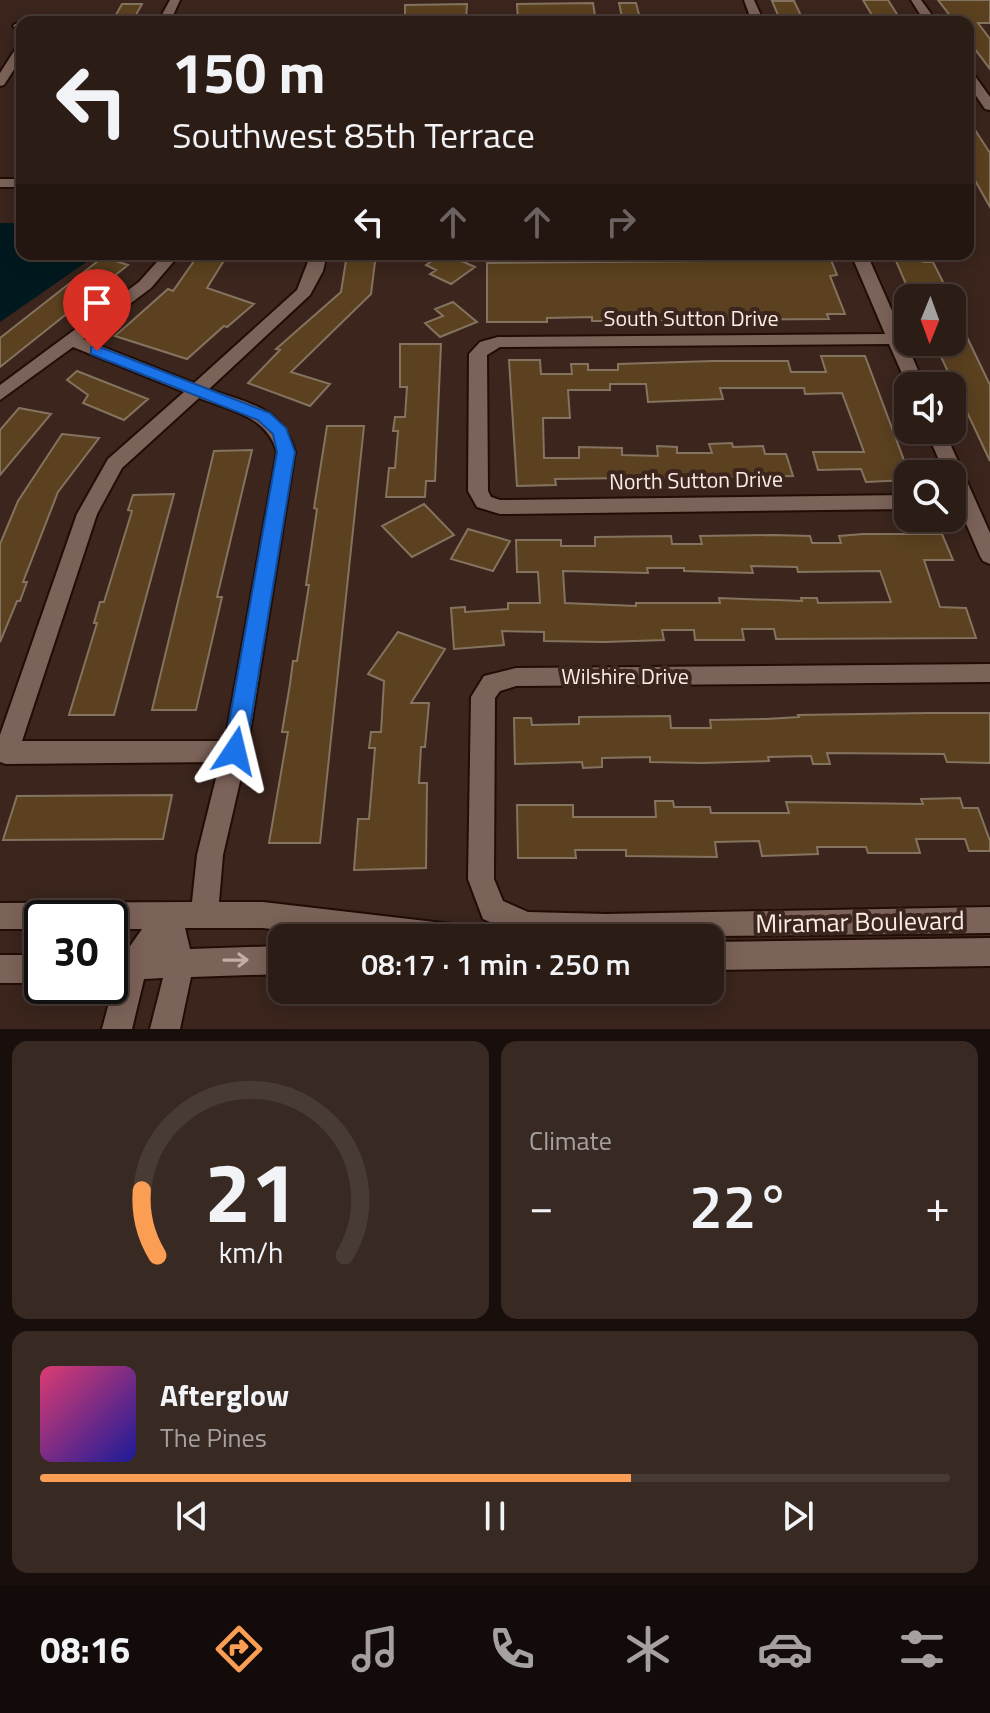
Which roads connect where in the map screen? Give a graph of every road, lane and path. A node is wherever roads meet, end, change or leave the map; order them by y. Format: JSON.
{"nodes":[{"id":1,"x":10,"y":69,"type":"edge"},
{"id":2,"x":0,"y":82,"type":"edge"},
{"id":3,"x":974,"y":83,"type":"edge"},
{"id":4,"x":990,"y":106,"type":"edge"},
{"id":5,"x":167,"y":260,"type":"edge"},
{"id":6,"x":318,"y":260,"type":"edge"},
{"id":7,"x":862,"y":260,"type":"edge"},
{"id":8,"x":894,"y":334,"type":"edge"},
{"id":9,"x":894,"y":339,"type":"edge"},
{"id":10,"x":72,"y":341,"type":"junction"},
{"id":11,"x":195,"y":389,"type":"junction"},
{"id":12,"x":0,"y":394,"type":"edge"},
{"id":13,"x":484,"y":502,"type":"joint"},
{"id":14,"x":894,"y":502,"type":"edge"},
{"id":15,"x":966,"y":513,"type":"edge"},
{"id":16,"x":990,"y":556,"type":"edge"},
{"id":17,"x":990,"y":673,"type":"edge"},
{"id":18,"x":235,"y":751,"type":"junction"},
{"id":19,"x":3,"y":752,"type":"edge"},
{"id":20,"x":493,"y":910,"type":"joint"},
{"id":21,"x":168,"y":914,"type":"junction"},
{"id":22,"x":204,"y":914,"type":"junction"},
{"id":23,"x":0,"y":916,"type":"edge"},
{"id":24,"x":990,"y":920,"type":"edge"},
{"id":25,"x":350,"y":924,"type":"edge"},
{"id":26,"x":990,"y":952,"type":"edge"},
{"id":27,"x":724,"y":956,"type":"edge"},
{"id":28,"x":128,"y":959,"type":"edge"},
{"id":29,"x":268,"y":960,"type":"edge"},
{"id":30,"x":180,"y":963,"type":"junction"},
{"id":31,"x":128,"y":966,"type":"edge"},
{"id":32,"x":0,"y":969,"type":"edge"},
{"id":33,"x":24,"y":969,"type":"edge"},
{"id":34,"x":119,"y":1004,"type":"edge"},
{"id":35,"x":117,"y":1029,"type":"edge"},
{"id":36,"x":165,"y":1029,"type":"edge"}],
"edges":[{"from":1,"to":2,"type":"street"},
{"from":3,"to":4,"type":"street"},
{"from":5,"to":10,"type":"street"},
{"from":6,"to":11,"type":"street"},
{"from":7,"to":8,"type":"street"},
{"from":9,"to":13,"type":"street","name":"South Sutton Drive"},
{"from":10,"to":11,"type":"street"},
{"from":10,"to":12,"type":"street"},
{"from":11,"to":18,"type":"street"},
{"from":11,"to":19,"type":"street"},
{"from":13,"to":14,"type":"street","name":"North Sutton Drive"},
{"from":15,"to":16,"type":"street"},
{"from":17,"to":20,"type":"street","name":"Wilshire Drive"},
{"from":18,"to":19,"type":"street"},
{"from":18,"to":22,"type":"street"},
{"from":20,"to":24,"type":"street","name":"Miramar Boulevard"},
{"from":21,"to":22,"type":"street"},
{"from":21,"to":23,"type":"street"},
{"from":21,"to":28,"type":"street"},
{"from":21,"to":30,"type":"street"},
{"from":22,"to":25,"type":"street"},
{"from":26,"to":27,"type":"street","name":"Miramar Boulevard"},
{"from":30,"to":29,"type":"street","one_way":true},
{"from":30,"to":31,"type":"street"},
{"from":30,"to":36,"type":"street"},
{"from":32,"to":33,"type":"street"},
{"from":34,"to":35,"type":"street"}]}
